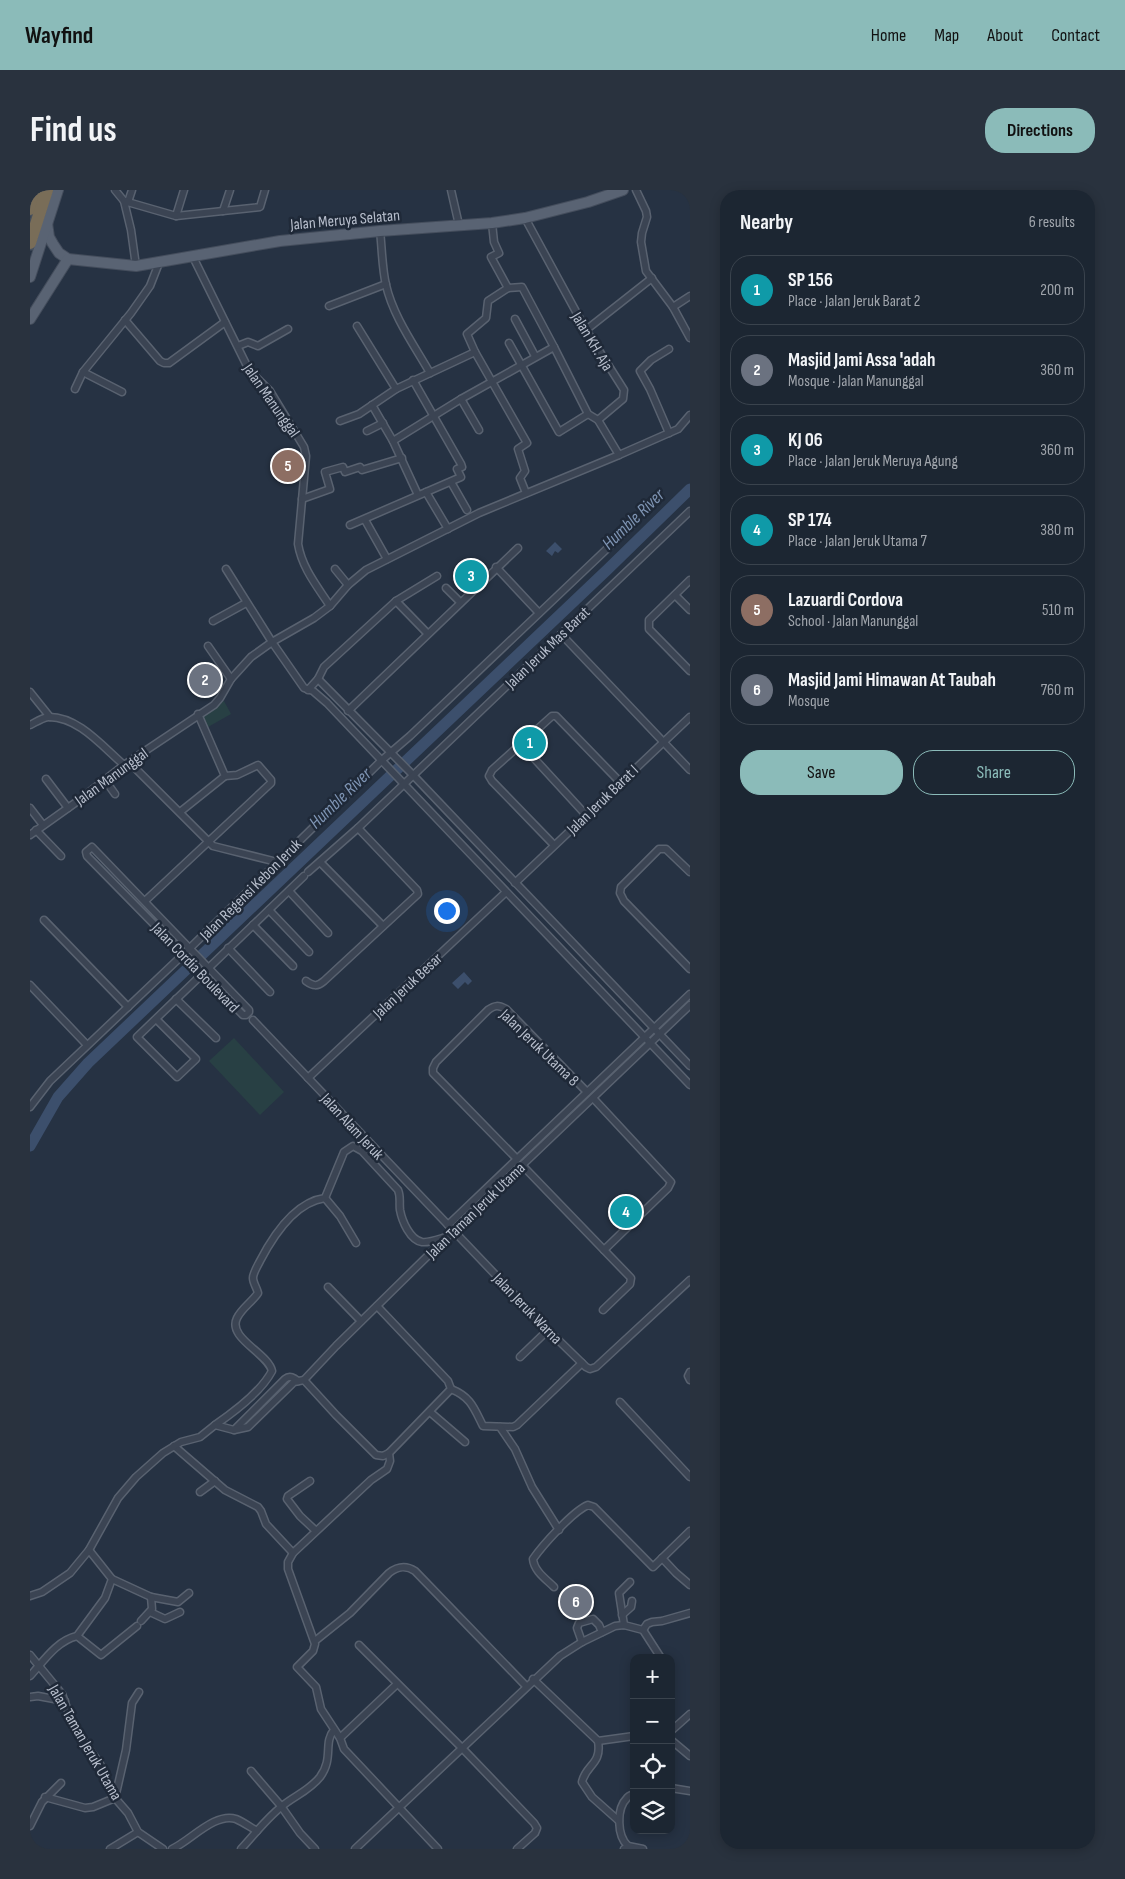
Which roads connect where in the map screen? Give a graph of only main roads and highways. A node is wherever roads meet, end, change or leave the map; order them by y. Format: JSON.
{"nodes":[{"id":1,"x":36,"y":190,"type":"edge"},
{"id":2,"x":47,"y":190,"type":"edge"},
{"id":3,"x":58,"y":190,"type":"edge"},
{"id":4,"x":623,"y":190,"type":"edge"},
{"id":5,"x":30,"y":209,"type":"edge"},
{"id":6,"x":47,"y":223,"type":"junction"},
{"id":7,"x":30,"y":243,"type":"edge"},
{"id":8,"x":68,"y":259,"type":"junction"},
{"id":9,"x":30,"y":277,"type":"edge"},
{"id":10,"x":30,"y":320,"type":"edge"}],
"edges":[{"from":1,"to":5,"type":"highway"},
{"from":2,"to":7,"type":"highway"},
{"from":3,"to":6,"type":"main road"},
{"from":4,"to":8,"type":"main road","name":"Jalan Meruya Selatan"},
{"from":6,"to":8,"type":"main road"},
{"from":6,"to":9,"type":"main road"},
{"from":8,"to":10,"type":"main road"}]}
